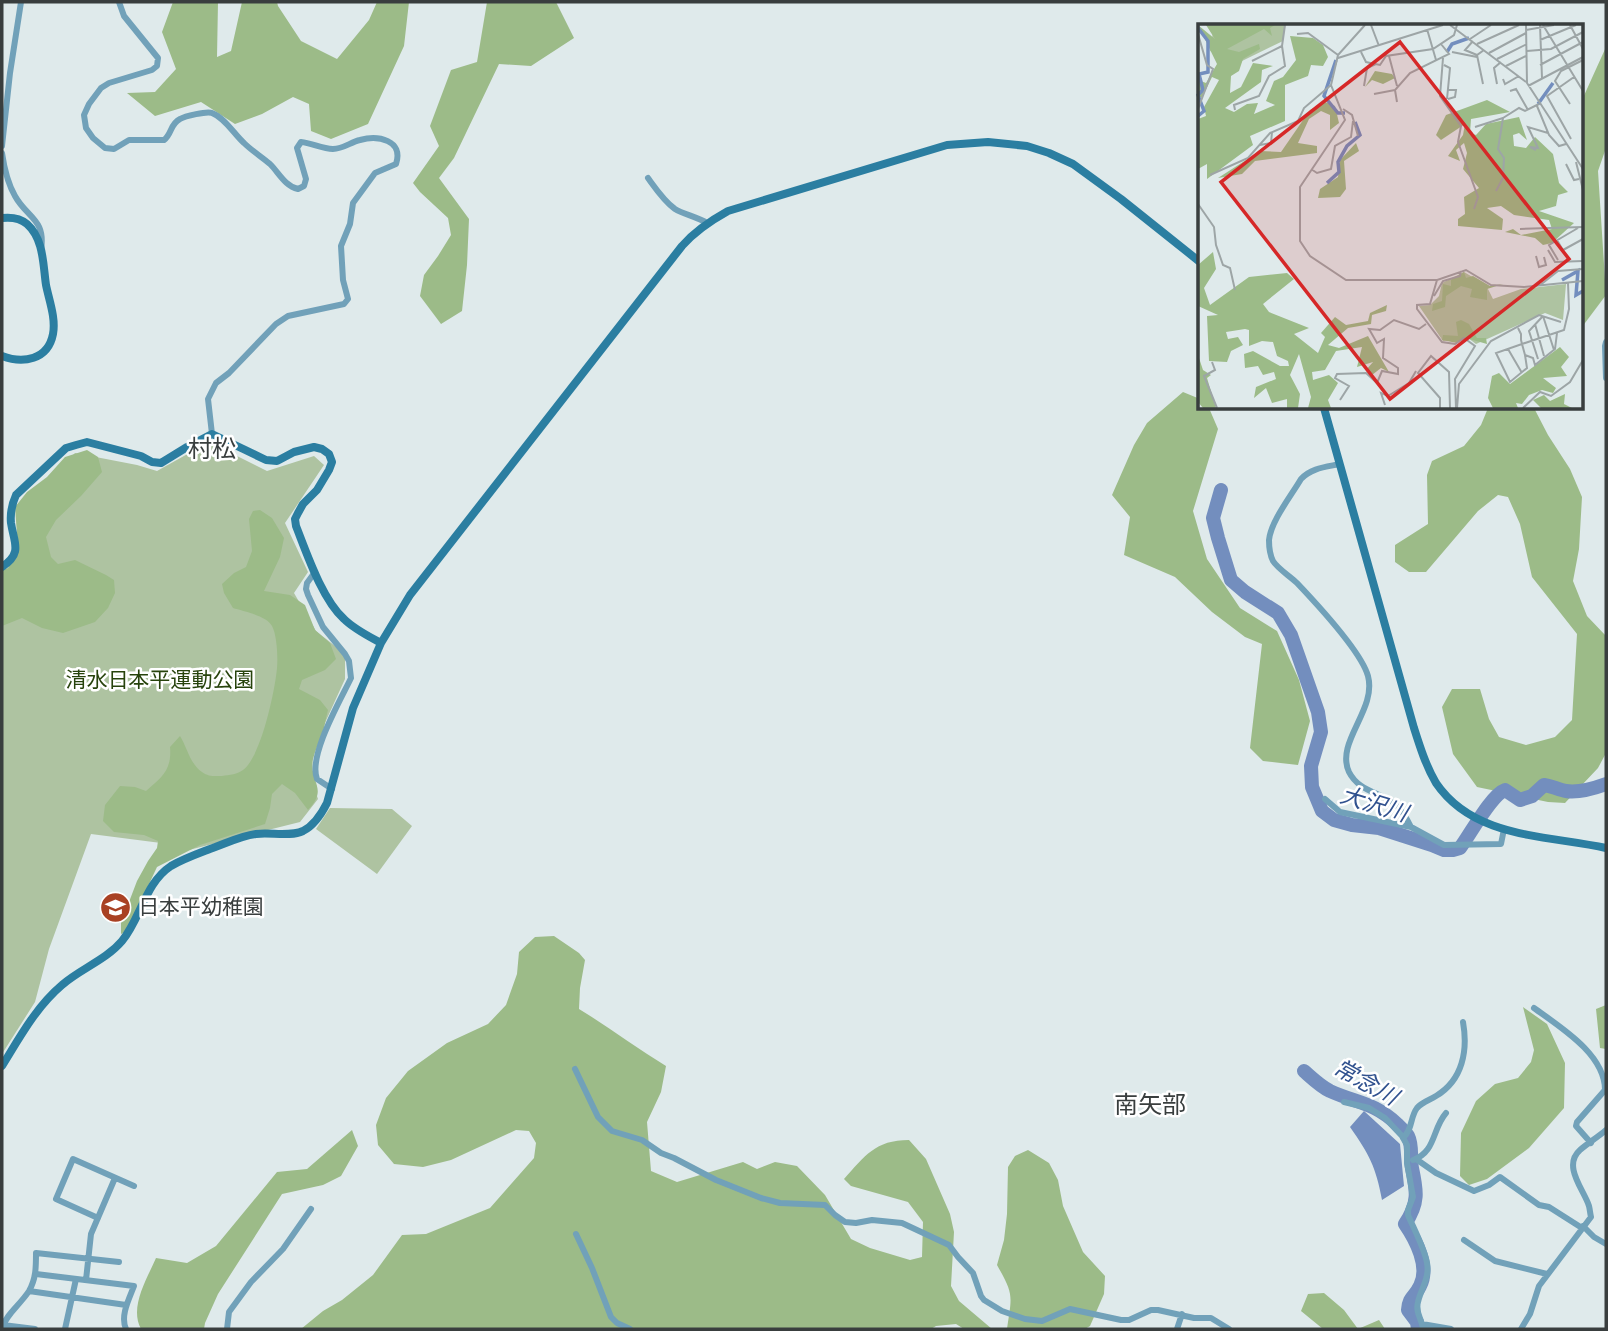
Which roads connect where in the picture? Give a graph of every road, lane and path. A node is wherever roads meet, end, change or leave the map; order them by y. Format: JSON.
{"nodes":[{"id":1,"x":21,"y":2,"type":"edge"},
{"id":2,"x":119,"y":2,"type":"edge"},
{"id":3,"x":2,"y":146,"type":"edge"},
{"id":4,"x":2,"y":153,"type":"edge"},
{"id":5,"x":648,"y":178,"type":"dead end"},
{"id":6,"x":2,"y":218,"type":"edge"},
{"id":7,"x":707,"y":223,"type":"junction"},
{"id":8,"x":41,"y":252,"type":"junction"},
{"id":9,"x":1198,"y":260,"type":"edge"},
{"id":10,"x":1606,"y":342,"type":"edge"},
{"id":11,"x":2,"y":356,"type":"edge"},
{"id":12,"x":1606,"y":378,"type":"edge"},
{"id":13,"x":1325,"y":410,"type":"edge"},
{"id":14,"x":212,"y":434,"type":"junction"},
{"id":15,"x":1340,"y":464,"type":"junction"},
{"id":16,"x":2,"y":566,"type":"edge"},
{"id":17,"x":315,"y":572,"type":"junction"},
{"id":18,"x":381,"y":643,"type":"junction"},
{"id":19,"x":332,"y":789,"type":"junction"},
{"id":20,"x":1325,"y":799,"type":"dead end"},
{"id":21,"x":1411,"y":827,"type":"junction"},
{"id":22,"x":1504,"y":829,"type":"junction"},
{"id":23,"x":1606,"y":848,"type":"edge"},
{"id":24,"x":1534,"y":1008,"type":"dead end"},
{"id":25,"x":1463,"y":1022,"type":"dead end"},
{"id":26,"x":2,"y":1066,"type":"edge"},
{"id":27,"x":575,"y":1069,"type":"dead end"},
{"id":28,"x":1344,"y":1102,"type":"dead end"},
{"id":29,"x":1446,"y":1112,"type":"dead end"},
{"id":30,"x":1606,"y":1130,"type":"edge"},
{"id":31,"x":1403,"y":1138,"type":"junction"},
{"id":32,"x":1591,"y":1143,"type":"junction"},
{"id":33,"x":1416,"y":1159,"type":"junction"},
{"id":34,"x":1407,"y":1161,"type":"junction"},
{"id":35,"x":115,"y":1178,"type":"junction"},
{"id":36,"x":134,"y":1186,"type":"dead end"},
{"id":37,"x":312,"y":1209,"type":"dead end"},
{"id":38,"x":97,"y":1218,"type":"junction"},
{"id":39,"x":1583,"y":1227,"type":"junction"},
{"id":40,"x":576,"y":1234,"type":"dead end"},
{"id":41,"x":1464,"y":1240,"type":"dead end"},
{"id":42,"x":1606,"y":1244,"type":"edge"},
{"id":43,"x":88,"y":1259,"type":"junction"},
{"id":44,"x":119,"y":1262,"type":"dead end"},
{"id":45,"x":36,"y":1274,"type":"junction"},
{"id":46,"x":1547,"y":1274,"type":"junction"},
{"id":47,"x":76,"y":1279,"type":"junction"},
{"id":48,"x":86,"y":1280,"type":"junction"},
{"id":49,"x":29,"y":1291,"type":"junction"},
{"id":50,"x":72,"y":1297,"type":"junction"},
{"id":51,"x":126,"y":1305,"type":"junction"},
{"id":52,"x":1182,"y":1314,"type":"junction"},
{"id":53,"x":2,"y":1326,"type":"edge"},
{"id":54,"x":1422,"y":1327,"type":"edge"},
{"id":55,"x":35,"y":1329,"type":"edge"},
{"id":56,"x":65,"y":1329,"type":"edge"},
{"id":57,"x":126,"y":1329,"type":"edge"},
{"id":58,"x":227,"y":1329,"type":"edge"},
{"id":59,"x":630,"y":1329,"type":"edge"},
{"id":60,"x":1177,"y":1329,"type":"edge"},
{"id":61,"x":1229,"y":1329,"type":"edge"},
{"id":62,"x":1451,"y":1329,"type":"edge"},
{"id":63,"x":1521,"y":1329,"type":"edge"}],
"edges":[{"from":1,"to":3,"type":"street"},
{"from":2,"to":14,"type":"street"},
{"from":4,"to":8,"type":"street"},
{"from":5,"to":7,"type":"street"},
{"from":6,"to":8,"type":"street"},
{"from":7,"to":9,"type":"street"},
{"from":7,"to":18,"type":"street"},
{"from":8,"to":11,"type":"street"},
{"from":10,"to":12,"type":"street"},
{"from":13,"to":15,"type":"street"},
{"from":14,"to":16,"type":"street"},
{"from":14,"to":17,"type":"street"},
{"from":15,"to":21,"type":"street"},
{"from":15,"to":22,"type":"street"},
{"from":17,"to":18,"type":"street"},
{"from":17,"to":19,"type":"street"},
{"from":18,"to":19,"type":"street"},
{"from":19,"to":26,"type":"street"},
{"from":20,"to":21,"type":"street"},
{"from":21,"to":22,"type":"street"},
{"from":22,"to":23,"type":"street"},
{"from":24,"to":32,"type":"street"},
{"from":25,"to":31,"type":"street"},
{"from":27,"to":52,"type":"street"},
{"from":28,"to":31,"type":"street"},
{"from":29,"to":33,"type":"street"},
{"from":30,"to":32,"type":"street"},
{"from":31,"to":34,"type":"street"},
{"from":32,"to":39,"type":"street"},
{"from":33,"to":34,"type":"street"},
{"from":33,"to":39,"type":"street"},
{"from":34,"to":54,"type":"street"},
{"from":35,"to":36,"type":"street"},
{"from":35,"to":38,"type":"street"},
{"from":35,"to":38,"type":"street"},
{"from":37,"to":58,"type":"street"},
{"from":38,"to":43,"type":"street"},
{"from":39,"to":42,"type":"street"},
{"from":39,"to":46,"type":"street"},
{"from":40,"to":59,"type":"street"},
{"from":41,"to":46,"type":"street"},
{"from":43,"to":44,"type":"street"},
{"from":43,"to":45,"type":"street"},
{"from":43,"to":48,"type":"street"},
{"from":45,"to":47,"type":"street"},
{"from":45,"to":49,"type":"street"},
{"from":46,"to":63,"type":"street"},
{"from":47,"to":48,"type":"street"},
{"from":47,"to":50,"type":"street"},
{"from":48,"to":51,"type":"street"},
{"from":49,"to":50,"type":"street"},
{"from":49,"to":53,"type":"street"},
{"from":50,"to":51,"type":"street"},
{"from":50,"to":56,"type":"street"},
{"from":51,"to":57,"type":"street"},
{"from":52,"to":60,"type":"street"},
{"from":52,"to":61,"type":"street"},
{"from":53,"to":55,"type":"street"},
{"from":54,"to":62,"type":"street"}]}
